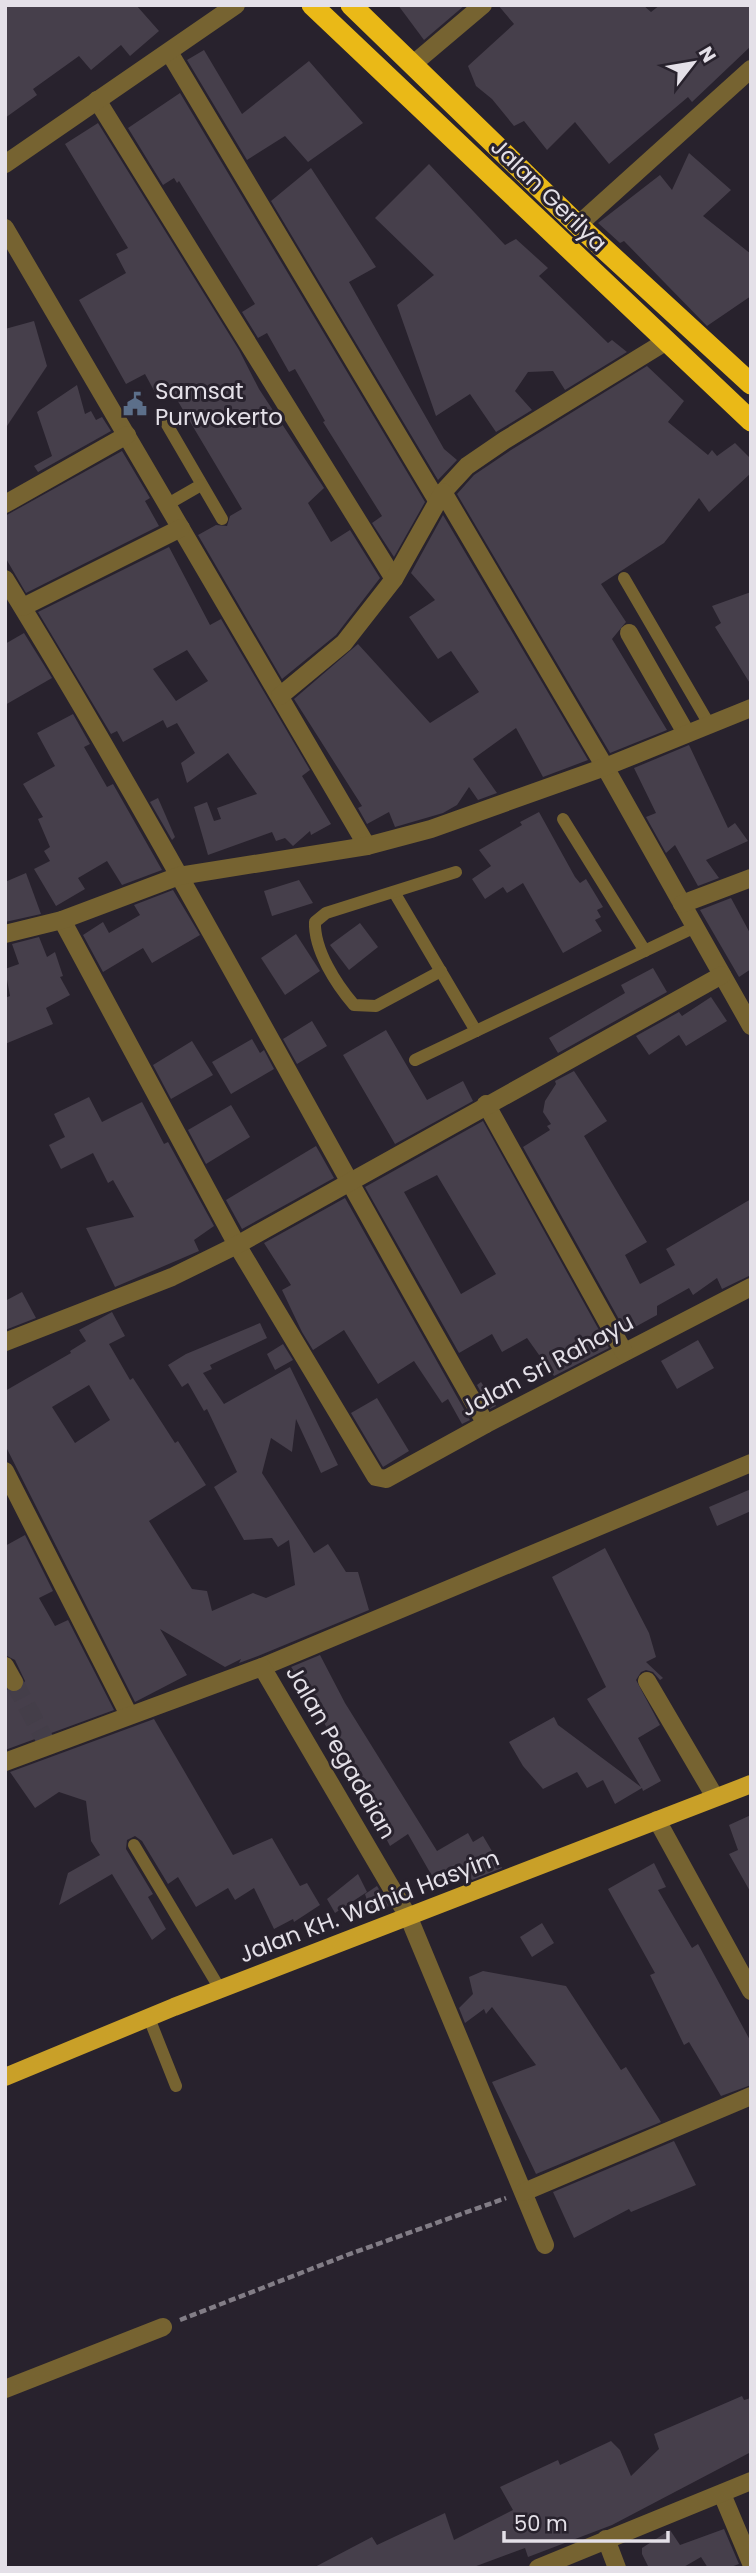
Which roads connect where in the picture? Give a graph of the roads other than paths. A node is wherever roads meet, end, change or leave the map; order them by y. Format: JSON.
{"nodes":[{"id":1,"x":236,"y":5,"type":"edge"},
{"id":2,"x":312,"y":5,"type":"edge"},
{"id":3,"x":351,"y":5,"type":"edge"},
{"id":4,"x":483,"y":5,"type":"edge"},
{"id":5,"x":169,"y":52,"type":"junction"},
{"id":6,"x":412,"y":65,"type":"junction"},
{"id":7,"x":751,"y":69,"type":"edge"},
{"id":8,"x":97,"y":100,"type":"junction"},
{"id":9,"x":5,"y":164,"type":"edge"},
{"id":10,"x":578,"y":225,"type":"junction"},
{"id":11,"x":5,"y":228,"type":"edge"},
{"id":12,"x":662,"y":304,"type":"junction"},
{"id":13,"x":644,"y":323,"type":"junction"},
{"id":14,"x":665,"y":342,"type":"junction"},
{"id":15,"x":751,"y":384,"type":"edge"},
{"id":16,"x":162,"y":416,"type":"dead end"},
{"id":17,"x":751,"y":421,"type":"edge"},
{"id":18,"x":127,"y":435,"type":"junction"},
{"id":19,"x":201,"y":485,"type":"junction"},
{"id":20,"x":441,"y":497,"type":"junction"},
{"id":21,"x":5,"y":504,"type":"edge"},
{"id":22,"x":168,"y":504,"type":"junction"},
{"id":23,"x":222,"y":519,"type":"dead end"},
{"id":24,"x":181,"y":528,"type":"junction"},
{"id":25,"x":624,"y":578,"type":"dead end"},
{"id":26,"x":394,"y":579,"type":"junction"},
{"id":27,"x":6,"y":581,"type":"edge"},
{"id":28,"x":23,"y":607,"type":"junction"},
{"id":29,"x":629,"y":633,"type":"dead end"},
{"id":30,"x":280,"y":696,"type":"junction"},
{"id":31,"x":751,"y":708,"type":"edge"},
{"id":32,"x":709,"y":724,"type":"junction"},
{"id":33,"x":686,"y":733,"type":"junction"},
{"id":34,"x":605,"y":767,"type":"junction"},
{"id":35,"x":564,"y":819,"type":"dead end"},
{"id":36,"x":367,"y":846,"type":"junction"},
{"id":37,"x":456,"y":872,"type":"dead end"},
{"id":38,"x":179,"y":876,"type":"junction"},
{"id":39,"x":751,"y":878,"type":"edge"},
{"id":40,"x":394,"y":892,"type":"junction"},
{"id":41,"x":681,"y":904,"type":"junction"},
{"id":42,"x":62,"y":920,"type":"junction"},
{"id":43,"x":695,"y":927,"type":"junction"},
{"id":44,"x":5,"y":934,"type":"edge"},
{"id":45,"x":645,"y":951,"type":"junction"},
{"id":46,"x":441,"y":971,"type":"junction"},
{"id":47,"x":722,"y":975,"type":"junction"},
{"id":48,"x":749,"y":1018,"type":"edge"},
{"id":49,"x":477,"y":1031,"type":"junction"},
{"id":50,"x":415,"y":1060,"type":"dead end"},
{"id":51,"x":485,"y":1104,"type":"junction"},
{"id":52,"x":348,"y":1183,"type":"junction"},
{"id":53,"x":237,"y":1245,"type":"junction"},
{"id":54,"x":751,"y":1287,"type":"edge"},
{"id":55,"x":5,"y":1342,"type":"edge"},
{"id":56,"x":624,"y":1352,"type":"junction"},
{"id":57,"x":486,"y":1424,"type":"junction"},
{"id":58,"x":751,"y":1464,"type":"edge"},
{"id":59,"x":5,"y":1471,"type":"edge"},
{"id":60,"x":5,"y":1666,"type":"edge"},
{"id":61,"x":262,"y":1667,"type":"junction"},
{"id":62,"x":647,"y":1681,"type":"dead end"},
{"id":63,"x":14,"y":1682,"type":"tunnel mouth"},
{"id":64,"x":129,"y":1715,"type":"junction"},
{"id":65,"x":5,"y":1762,"type":"edge"},
{"id":66,"x":751,"y":1784,"type":"edge"},
{"id":67,"x":715,"y":1797,"type":"junction"},
{"id":68,"x":657,"y":1820,"type":"junction"},
{"id":69,"x":134,"y":1845,"type":"dead end"},
{"id":70,"x":409,"y":1917,"type":"junction"},
{"id":71,"x":220,"y":1989,"type":"junction"},
{"id":72,"x":751,"y":1992,"type":"edge"},
{"id":73,"x":149,"y":2018,"type":"junction"},
{"id":74,"x":5,"y":2077,"type":"edge"},
{"id":75,"x":176,"y":2086,"type":"dead end"},
{"id":76,"x":751,"y":2096,"type":"edge"},
{"id":77,"x":524,"y":2192,"type":"junction"},
{"id":78,"x":545,"y":2245,"type":"dead end"},
{"id":79,"x":163,"y":2327,"type":"road end"},
{"id":80,"x":5,"y":2389,"type":"edge"},
{"id":81,"x":751,"y":2481,"type":"edge"},
{"id":82,"x":722,"y":2494,"type":"junction"},
{"id":83,"x":606,"y":2539,"type":"junction"},
{"id":84,"x":751,"y":2563,"type":"edge"},
{"id":85,"x":538,"y":2568,"type":"edge"},
{"id":86,"x":617,"y":2568,"type":"edge"}],
"edges":[{"from":1,"to":5,"type":"street"},
{"from":2,"to":13,"type":"highway","name":"Jalan Gerilya"},
{"from":3,"to":6,"type":"highway","name":"Jalan Gerilya"},
{"from":4,"to":6,"type":"street"},
{"from":5,"to":8,"type":"street"},
{"from":5,"to":20,"type":"street"},
{"from":6,"to":10,"type":"highway","name":"Jalan Gerilya"},
{"from":7,"to":10,"type":"street"},
{"from":8,"to":9,"type":"street"},
{"from":8,"to":26,"type":"street"},
{"from":10,"to":12,"type":"highway","name":"Jalan Gerilya"},
{"from":11,"to":18,"type":"street"},
{"from":12,"to":13,"type":"highway"},
{"from":12,"to":15,"type":"highway","name":"Jalan Gerilya"},
{"from":13,"to":14,"type":"highway","name":"Jalan Gerilya"},
{"from":14,"to":17,"type":"highway","name":"Jalan Gerilya"},
{"from":14,"to":20,"type":"street"},
{"from":16,"to":19,"type":"lane"},
{"from":18,"to":21,"type":"street"},
{"from":18,"to":22,"type":"street"},
{"from":19,"to":22,"type":"lane"},
{"from":19,"to":23,"type":"lane"},
{"from":20,"to":26,"type":"street"},
{"from":20,"to":34,"type":"street"},
{"from":22,"to":24,"type":"street"},
{"from":24,"to":28,"type":"street"},
{"from":24,"to":30,"type":"street"},
{"from":25,"to":32,"type":"lane"},
{"from":26,"to":30,"type":"street"},
{"from":27,"to":28,"type":"street"},
{"from":28,"to":38,"type":"street"},
{"from":29,"to":33,"type":"street"},
{"from":30,"to":36,"type":"street"},
{"from":31,"to":32,"type":"street"},
{"from":32,"to":33,"type":"street"},
{"from":33,"to":34,"type":"street"},
{"from":34,"to":36,"type":"street"},
{"from":34,"to":41,"type":"street"},
{"from":35,"to":45,"type":"lane"},
{"from":36,"to":38,"type":"street"},
{"from":37,"to":40,"type":"lane"},
{"from":38,"to":42,"type":"street"},
{"from":38,"to":52,"type":"street"},
{"from":39,"to":41,"type":"street"},
{"from":40,"to":46,"type":"lane"},
{"from":40,"to":46,"type":"lane"},
{"from":41,"to":43,"type":"street"},
{"from":42,"to":44,"type":"street"},
{"from":42,"to":53,"type":"street"},
{"from":43,"to":45,"type":"lane"},
{"from":43,"to":47,"type":"street"},
{"from":45,"to":49,"type":"lane"},
{"from":46,"to":49,"type":"lane"},
{"from":47,"to":48,"type":"street"},
{"from":47,"to":51,"type":"street"},
{"from":49,"to":50,"type":"lane"},
{"from":51,"to":52,"type":"street"},
{"from":51,"to":56,"type":"street"},
{"from":52,"to":53,"type":"street"},
{"from":52,"to":57,"type":"street"},
{"from":53,"to":55,"type":"street"},
{"from":53,"to":57,"type":"street","name":"Jalan Sri Rahayu"},
{"from":54,"to":56,"type":"street","name":"Jalan Sri Rahayu"},
{"from":56,"to":57,"type":"street","name":"Jalan Sri Rahayu"},
{"from":58,"to":61,"type":"street"},
{"from":59,"to":64,"type":"street"},
{"from":60,"to":63,"type":"street"},
{"from":61,"to":64,"type":"street","name":"Jalan Pegadaian"},
{"from":61,"to":70,"type":"street","name":"Jalan Pegadaian"},
{"from":62,"to":67,"type":"street"},
{"from":64,"to":65,"type":"street","name":"Jalan Pegadaian"},
{"from":66,"to":67,"type":"main road","name":"Jalan KH. Wahid Hasyim"},
{"from":67,"to":68,"type":"main road","name":"Jalan KH. Wahid Hasyim"},
{"from":68,"to":70,"type":"main road","name":"Jalan KH. Wahid Hasyim"},
{"from":68,"to":72,"type":"street"},
{"from":69,"to":71,"type":"lane"},
{"from":70,"to":71,"type":"main road","name":"Jalan KH. Wahid Hasyim"},
{"from":70,"to":77,"type":"street","name":"Jalan Pegadaian"},
{"from":71,"to":73,"type":"main road","name":"Jalan KH. Wahid Hasyim"},
{"from":73,"to":74,"type":"main road","name":"Jalan KH. Wahid Hasyim"},
{"from":73,"to":75,"type":"lane"},
{"from":76,"to":77,"type":"street"},
{"from":77,"to":78,"type":"street","name":"Jalan Pegadaian"},
{"from":79,"to":80,"type":"street"},
{"from":81,"to":82,"type":"street"},
{"from":82,"to":83,"type":"street"},
{"from":82,"to":84,"type":"street"},
{"from":83,"to":85,"type":"street"},
{"from":83,"to":86,"type":"street"}]}
